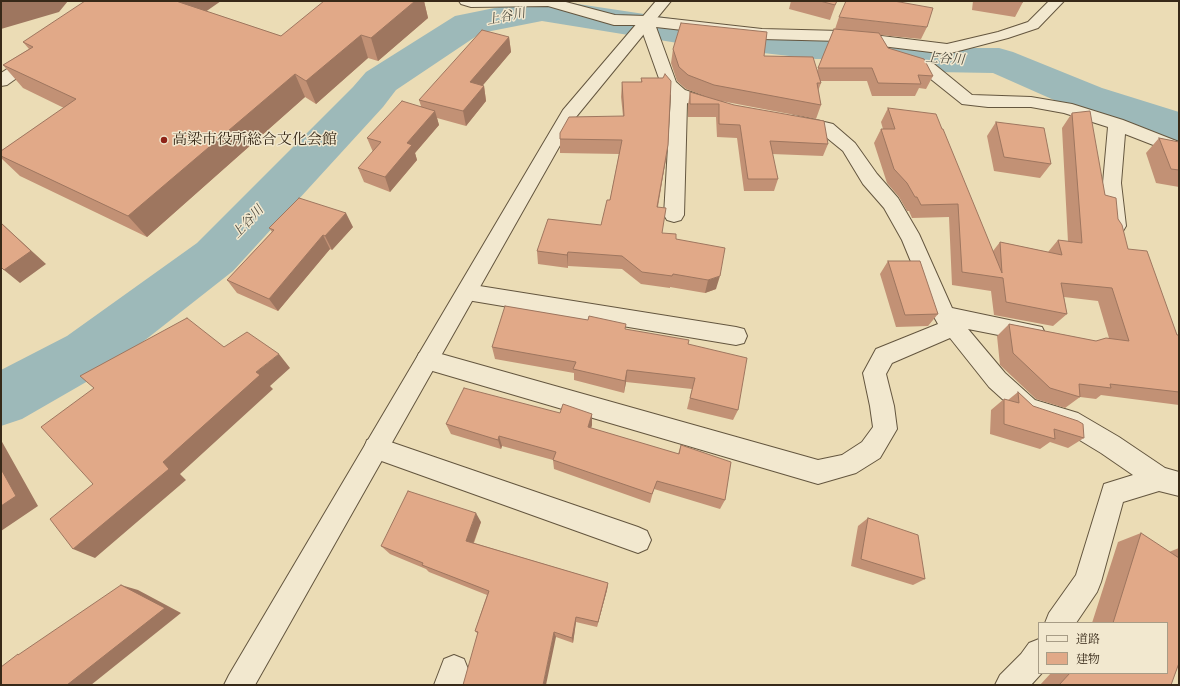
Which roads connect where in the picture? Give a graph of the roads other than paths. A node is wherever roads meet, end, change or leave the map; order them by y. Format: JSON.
{"nodes":[{"id":1,"x":466,"y":1,"type":"edge"},
{"id":2,"x":664,"y":1,"type":"edge"},
{"id":3,"x":1057,"y":1,"type":"edge"},
{"id":4,"x":646,"y":21,"type":"junction"},
{"id":5,"x":881,"y":40,"type":"junction"},
{"id":6,"x":51,"y":47,"type":"edge"},
{"id":7,"x":1,"y":82,"type":"edge"},
{"id":8,"x":679,"y":94,"type":"junction"},
{"id":9,"x":738,"y":112,"type":"edge"},
{"id":10,"x":779,"y":119,"type":"edge"},
{"id":11,"x":1117,"y":124,"type":"junction"},
{"id":12,"x":1179,"y":149,"type":"edge"},
{"id":13,"x":674,"y":215,"type":"dead end"},
{"id":14,"x":1116,"y":232,"type":"edge"},
{"id":15,"x":466,"y":292,"type":"junction"},
{"id":16,"x":949,"y":321,"type":"junction"},
{"id":17,"x":736,"y":336,"type":"dead end"},
{"id":18,"x":1052,"y":336,"type":"edge"},
{"id":19,"x":427,"y":360,"type":"junction"},
{"id":20,"x":376,"y":448,"type":"junction"},
{"id":21,"x":1169,"y":481,"type":"edge"},
{"id":22,"x":638,"y":540,"type":"dead end"},
{"id":23,"x":1060,"y":622,"type":"edge"},
{"id":24,"x":1038,"y":654,"type":"edge"},
{"id":25,"x":239,"y":685,"type":"edge"},
{"id":26,"x":1010,"y":685,"type":"edge"}],
"edges":[{"from":1,"to":4,"type":"street"},
{"from":2,"to":4,"type":"street"},
{"from":3,"to":5,"type":"street"},
{"from":4,"to":5,"type":"street"},
{"from":4,"to":8,"type":"street"},
{"from":4,"to":15,"type":"street"},
{"from":5,"to":11,"type":"street"},
{"from":6,"to":7,"type":"street"},
{"from":8,"to":9,"type":"street"},
{"from":8,"to":13,"type":"street"},
{"from":10,"to":16,"type":"street"},
{"from":11,"to":12,"type":"street"},
{"from":11,"to":14,"type":"street"},
{"from":15,"to":17,"type":"street"},
{"from":15,"to":19,"type":"street"},
{"from":16,"to":18,"type":"street"},
{"from":16,"to":19,"type":"street"},
{"from":16,"to":21,"type":"street"},
{"from":19,"to":20,"type":"street"},
{"from":20,"to":22,"type":"street"},
{"from":20,"to":25,"type":"street"},
{"from":21,"to":23,"type":"street"},
{"from":24,"to":26,"type":"street"}]}
